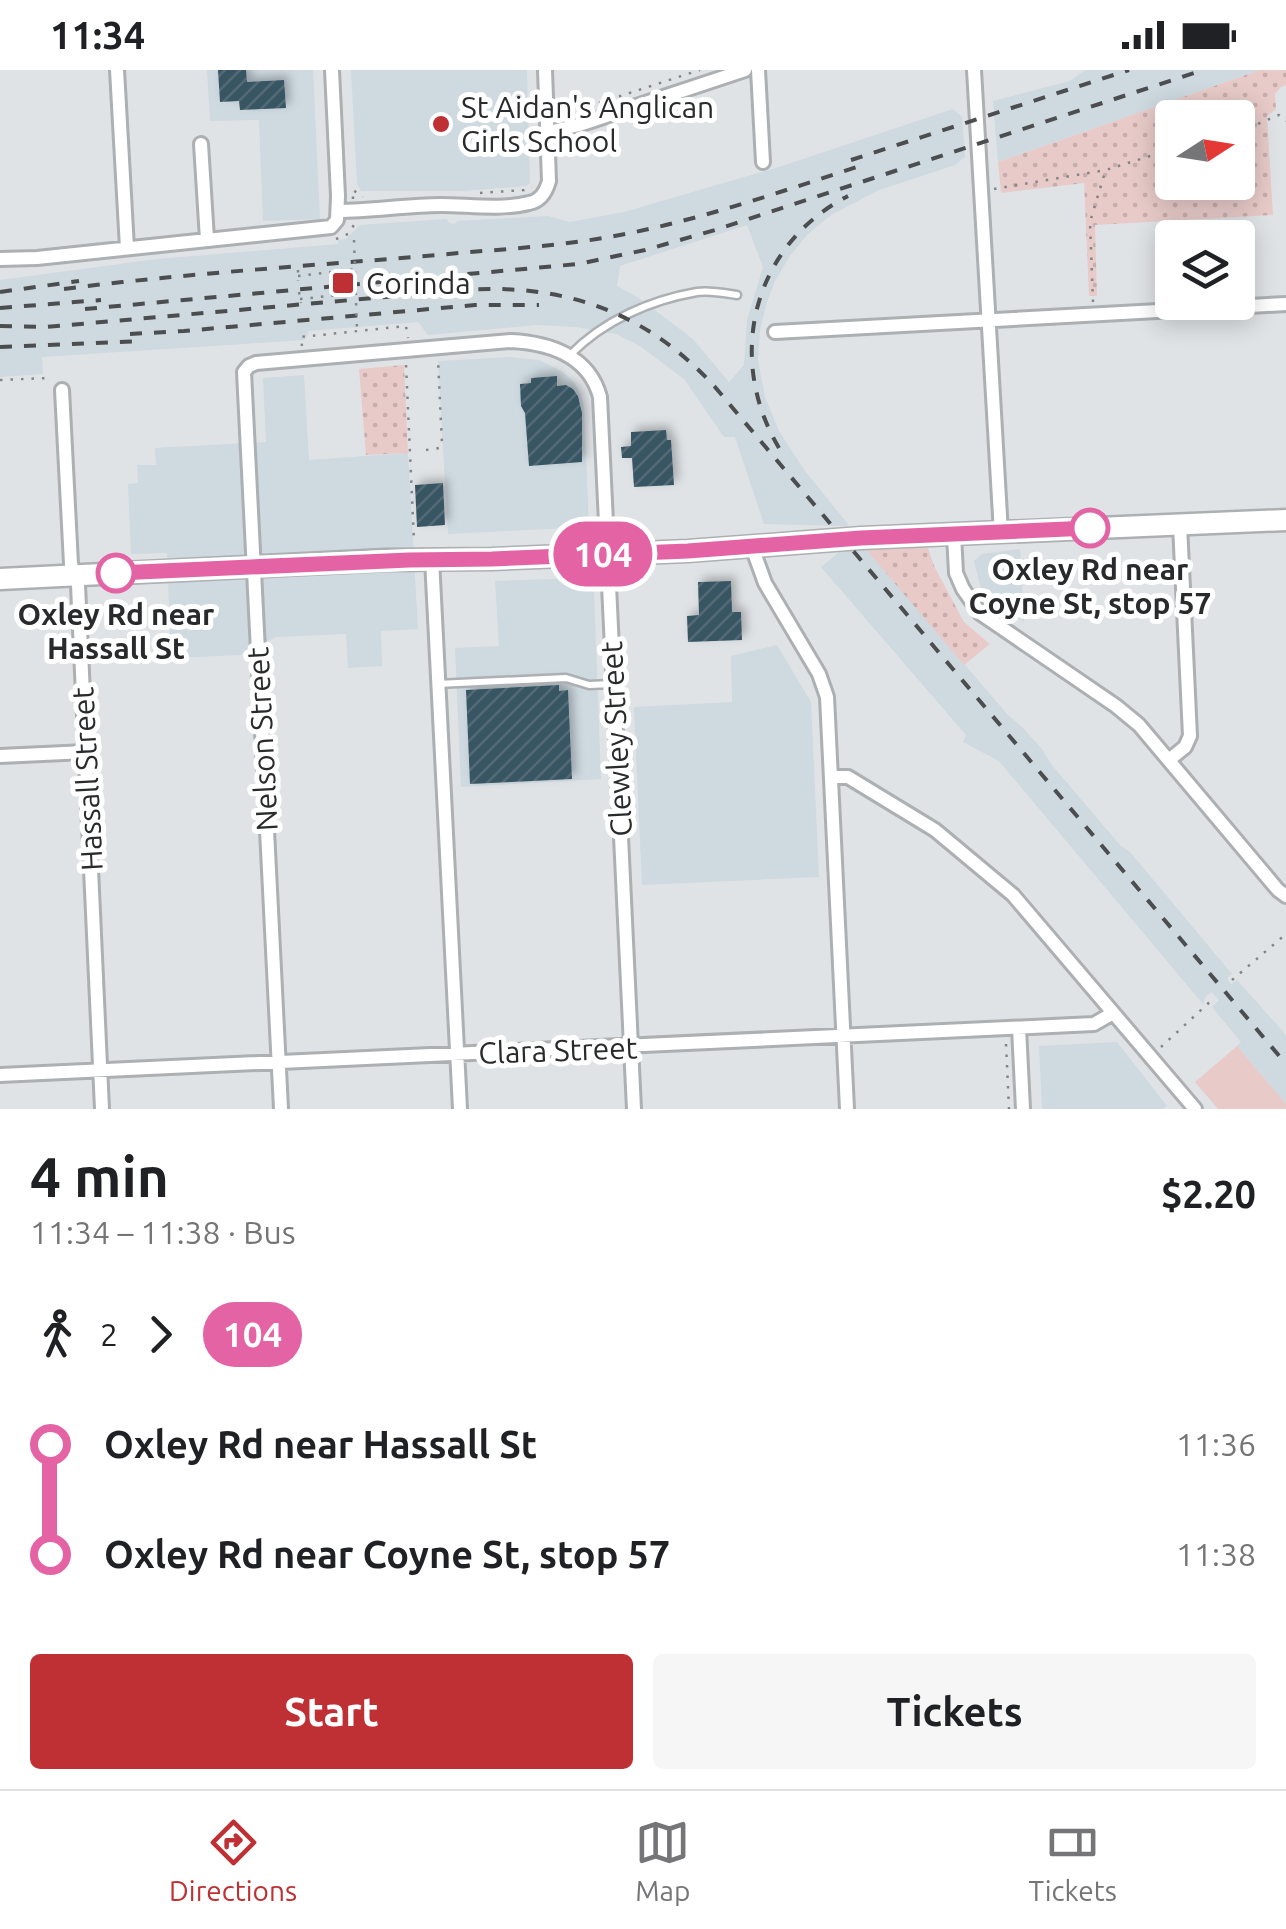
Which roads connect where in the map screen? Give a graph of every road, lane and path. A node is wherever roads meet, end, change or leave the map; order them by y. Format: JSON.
{"nodes":[{"id":1,"x":117,"y":70,"type":"edge"},
{"id":2,"x":332,"y":70,"type":"edge"},
{"id":3,"x":545,"y":70,"type":"edge"},
{"id":4,"x":700,"y":70,"type":"edge"},
{"id":5,"x":745,"y":70,"type":"edge"},
{"id":6,"x":758,"y":70,"type":"edge"},
{"id":7,"x":974,"y":70,"type":"edge"},
{"id":8,"x":1286,"y":121,"type":"edge"},
{"id":9,"x":547,"y":125,"type":"junction"},
{"id":10,"x":1255,"y":125,"type":"edge"},
{"id":11,"x":201,"y":144,"type":"dead end"},
{"id":12,"x":1155,"y":154,"type":"edge"},
{"id":13,"x":763,"y":162,"type":"dead end"},
{"id":14,"x":1106,"y":170,"type":"junction"},
{"id":15,"x":536,"y":181,"type":"dead end"},
{"id":16,"x":982,"y":191,"type":"junction"},
{"id":17,"x":465,"y":195,"type":"dead end"},
{"id":18,"x":365,"y":198,"type":"dead end"},
{"id":19,"x":350,"y":214,"type":"junction"},
{"id":20,"x":206,"y":239,"type":"junction"},
{"id":21,"x":354,"y":240,"type":"dead end"},
{"id":22,"x":127,"y":248,"type":"junction"},
{"id":23,"x":0,"y":259,"type":"edge"},
{"id":24,"x":356,"y":269,"type":"junction"},
{"id":25,"x":298,"y":270,"type":"dead end"},
{"id":26,"x":299,"y":292,"type":"dead end"},
{"id":27,"x":357,"y":293,"type":"junction"},
{"id":28,"x":736,"y":295,"type":"dead end"},
{"id":29,"x":1286,"y":304,"type":"edge"},
{"id":30,"x":1094,"y":314,"type":"junction"},
{"id":31,"x":988,"y":319,"type":"junction"},
{"id":32,"x":357,"y":330,"type":"junction"},
{"id":33,"x":774,"y":332,"type":"dead end"},
{"id":34,"x":408,"y":340,"type":"dead end"},
{"id":35,"x":302,"y":351,"type":"dead end"},
{"id":36,"x":570,"y":355,"type":"junction"},
{"id":37,"x":438,"y":359,"type":"dead end"},
{"id":38,"x":406,"y":362,"type":"dead end"},
{"id":39,"x":48,"y":378,"type":"dead end"},
{"id":40,"x":0,"y":380,"type":"edge"},
{"id":41,"x":62,"y":390,"type":"dead end"},
{"id":42,"x":426,"y":450,"type":"dead end"},
{"id":43,"x":1286,"y":520,"type":"edge"},
{"id":44,"x":1180,"y":526,"type":"junction"},
{"id":45,"x":1001,"y":532,"type":"junction"},
{"id":46,"x":954,"y":534,"type":"junction"},
{"id":47,"x":414,"y":543,"type":"dead end"},
{"id":48,"x":752,"y":547,"type":"junction"},
{"id":49,"x":608,"y":554,"type":"junction"},
{"id":50,"x":432,"y":559,"type":"junction"},
{"id":51,"x":253,"y":567,"type":"junction"},
{"id":52,"x":75,"y":575,"type":"junction"},
{"id":53,"x":0,"y":579,"type":"edge"},
{"id":54,"x":437,"y":684,"type":"junction"},
{"id":55,"x":614,"y":684,"type":"junction"},
{"id":56,"x":86,"y":752,"type":"junction"},
{"id":57,"x":0,"y":756,"type":"edge"},
{"id":58,"x":1169,"y":760,"type":"junction"},
{"id":59,"x":832,"y":777,"type":"junction"},
{"id":60,"x":1282,"y":892,"type":"edge"},
{"id":61,"x":1286,"y":906,"type":"edge"},
{"id":62,"x":1286,"y":934,"type":"edge"},
{"id":63,"x":1232,"y":980,"type":"dead end"},
{"id":64,"x":1214,"y":998,"type":"dead end"},
{"id":65,"x":1113,"y":1013,"type":"junction"},
{"id":66,"x":1019,"y":1028,"type":"junction"},
{"id":67,"x":844,"y":1036,"type":"junction"},
{"id":68,"x":1006,"y":1044,"type":"dead end"},
{"id":69,"x":631,"y":1047,"type":"junction"},
{"id":70,"x":1162,"y":1047,"type":"dead end"},
{"id":71,"x":457,"y":1054,"type":"junction"},
{"id":72,"x":279,"y":1064,"type":"junction"},
{"id":73,"x":100,"y":1071,"type":"junction"},
{"id":74,"x":0,"y":1075,"type":"edge"},
{"id":75,"x":102,"y":1109,"type":"edge"},
{"id":76,"x":281,"y":1109,"type":"edge"},
{"id":77,"x":460,"y":1109,"type":"edge"},
{"id":78,"x":634,"y":1109,"type":"edge"},
{"id":79,"x":847,"y":1109,"type":"edge"},
{"id":80,"x":1009,"y":1109,"type":"edge"},
{"id":81,"x":1023,"y":1109,"type":"edge"},
{"id":82,"x":1195,"y":1109,"type":"edge"}],
"edges":[{"from":1,"to":22,"type":"street"},
{"from":2,"to":19,"type":"street"},
{"from":3,"to":9,"type":"street"},
{"from":4,"to":9,"type":"path"},
{"from":5,"to":9,"type":"street"},
{"from":6,"to":13,"type":"street"},
{"from":7,"to":16,"type":"street"},
{"from":8,"to":10,"type":"path"},
{"from":9,"to":19,"type":"street"},
{"from":11,"to":20,"type":"street"},
{"from":12,"to":14,"type":"path"},
{"from":14,"to":16,"type":"path"},
{"from":14,"to":30,"type":"path"},
{"from":15,"to":17,"type":"path"},
{"from":16,"to":31,"type":"street"},
{"from":18,"to":19,"type":"path"},
{"from":19,"to":20,"type":"street"},
{"from":20,"to":22,"type":"street"},
{"from":21,"to":24,"type":"path","bridge":true},
{"from":22,"to":23,"type":"street"},
{"from":24,"to":25,"type":"path"},
{"from":24,"to":27,"type":"path","bridge":true},
{"from":26,"to":27,"type":"path"},
{"from":27,"to":32,"type":"path","bridge":true},
{"from":28,"to":36,"type":"lane"},
{"from":29,"to":30,"type":"street"},
{"from":30,"to":31,"type":"street"},
{"from":31,"to":33,"type":"street"},
{"from":31,"to":45,"type":"street"},
{"from":32,"to":34,"type":"path"},
{"from":32,"to":35,"type":"path"},
{"from":36,"to":49,"type":"street","name":"Clewley Street"},
{"from":36,"to":51,"type":"street","name":"Nelson Street"},
{"from":37,"to":42,"type":"path"},
{"from":38,"to":47,"type":"path"},
{"from":39,"to":40,"type":"path"},
{"from":41,"to":52,"type":"street","name":"Hassall Street"},
{"from":43,"to":44,"type":"main road"},
{"from":44,"to":45,"type":"main road"},
{"from":44,"to":58,"type":"street"},
{"from":45,"to":46,"type":"main road"},
{"from":46,"to":48,"type":"main road"},
{"from":46,"to":58,"type":"street"},
{"from":48,"to":49,"type":"main road"},
{"from":48,"to":59,"type":"street"},
{"from":49,"to":50,"type":"main road"},
{"from":49,"to":55,"type":"street","name":"Clewley Street"},
{"from":50,"to":51,"type":"main road"},
{"from":50,"to":54,"type":"street"},
{"from":51,"to":52,"type":"main road"},
{"from":51,"to":72,"type":"street","name":"Nelson Street"},
{"from":52,"to":53,"type":"main road"},
{"from":52,"to":56,"type":"street","name":"Hassall Street"},
{"from":54,"to":55,"type":"lane"},
{"from":54,"to":71,"type":"street"},
{"from":55,"to":69,"type":"street","name":"Clewley Street"},
{"from":56,"to":57,"type":"street"},
{"from":56,"to":73,"type":"street","name":"Hassall Street"},
{"from":58,"to":60,"type":"street"},
{"from":59,"to":65,"type":"street"},
{"from":59,"to":67,"type":"street"},
{"from":60,"to":61,"type":"street"},
{"from":62,"to":63,"type":"path"},
{"from":64,"to":70,"type":"path"},
{"from":65,"to":66,"type":"street","name":"Clara Street"},
{"from":65,"to":82,"type":"street"},
{"from":66,"to":67,"type":"street","name":"Clara Street"},
{"from":66,"to":81,"type":"street"},
{"from":67,"to":69,"type":"street","name":"Clara Street"},
{"from":67,"to":79,"type":"street"},
{"from":68,"to":80,"type":"path"},
{"from":69,"to":71,"type":"street","name":"Clara Street"},
{"from":69,"to":78,"type":"street","name":"Clewley Street"},
{"from":71,"to":72,"type":"street","name":"Clara Street"},
{"from":71,"to":77,"type":"street"},
{"from":72,"to":73,"type":"street","name":"Clara Street"},
{"from":72,"to":76,"type":"street","name":"Nelson Street"},
{"from":73,"to":74,"type":"street","name":"Clara Street"},
{"from":73,"to":75,"type":"street","name":"Hassall Street"}]}
